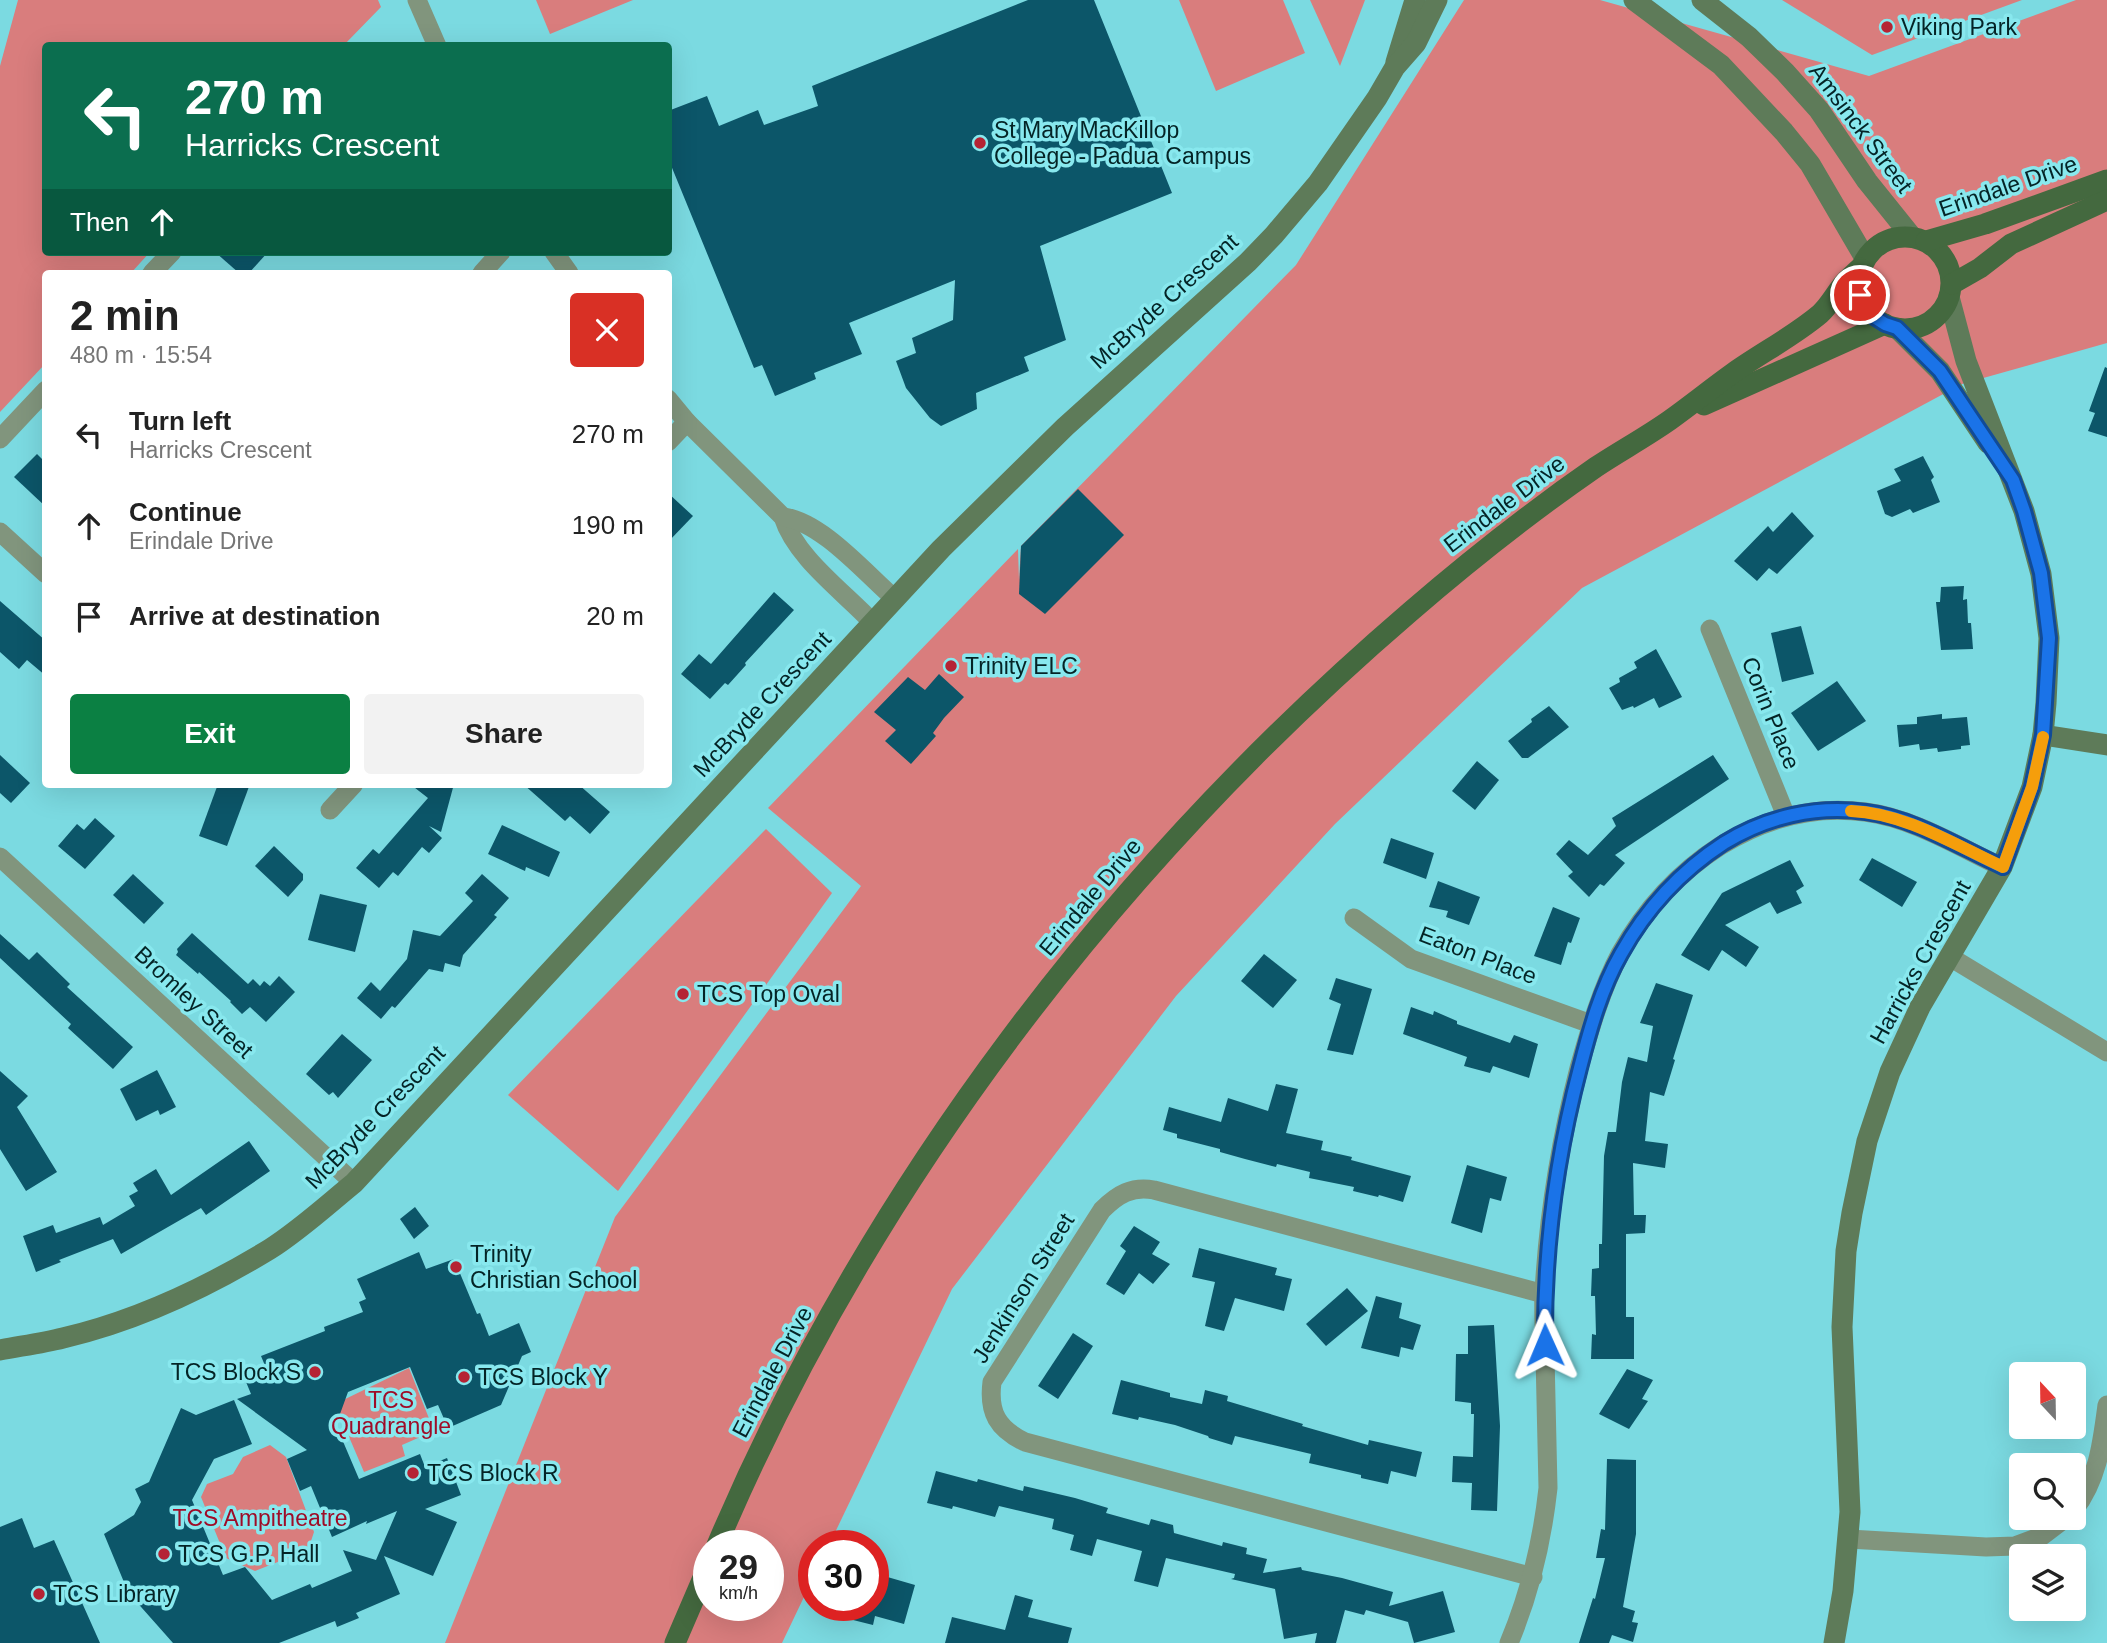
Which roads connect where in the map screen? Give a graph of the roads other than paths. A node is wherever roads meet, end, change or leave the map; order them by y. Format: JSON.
{"nodes":[{"id":1,"x":417,"y":0,"type":"edge"},
{"id":2,"x":1415,"y":0,"type":"edge"},
{"id":3,"x":1437,"y":0,"type":"edge"},
{"id":4,"x":1634,"y":0,"type":"edge"},
{"id":5,"x":1702,"y":0,"type":"edge"},
{"id":6,"x":435,"y":41,"type":"edge"},
{"id":7,"x":1395,"y":67,"type":"junction"},
{"id":8,"x":2107,"y":180,"type":"edge"},
{"id":9,"x":2107,"y":200,"type":"edge"},
{"id":10,"x":1919,"y":239,"type":"junction"},
{"id":11,"x":168,"y":256,"type":"edge"},
{"id":12,"x":497,"y":256,"type":"edge"},
{"id":13,"x":1863,"y":263,"type":"junction"},
{"id":14,"x":155,"y":270,"type":"edge"},
{"id":15,"x":485,"y":270,"type":"edge"},
{"id":16,"x":1950,"y":290,"type":"junction"},
{"id":17,"x":1891,"y":326,"type":"junction"},
{"id":18,"x":42,"y":394,"type":"edge"},
{"id":19,"x":672,"y":404,"type":"edge"},
{"id":20,"x":687,"y":422,"type":"junction"},
{"id":21,"x":1667,"y":422,"type":"junction"},
{"id":22,"x":672,"y":438,"type":"edge"},
{"id":23,"x":0,"y":439,"type":"edge"},
{"id":24,"x":2013,"y":480,"type":"junction"},
{"id":25,"x":783,"y":517,"type":"junction"},
{"id":26,"x":0,"y":532,"type":"edge"},
{"id":27,"x":42,"y":570,"type":"edge"},
{"id":28,"x":895,"y":599,"type":"junction"},
{"id":29,"x":873,"y":622,"type":"junction"},
{"id":30,"x":1710,"y":629,"type":"dead end"},
{"id":31,"x":2043,"y":735,"type":"junction"},
{"id":32,"x":2107,"y":745,"type":"edge"},
{"id":33,"x":350,"y":788,"type":"edge"},
{"id":34,"x":330,"y":810,"type":"dead end"},
{"id":35,"x":1786,"y":816,"type":"junction"},
{"id":36,"x":0,"y":857,"type":"edge"},
{"id":37,"x":2003,"y":867,"type":"junction"},
{"id":38,"x":1354,"y":918,"type":"dead end"},
{"id":39,"x":1950,"y":957,"type":"junction"},
{"id":40,"x":1591,"y":1024,"type":"junction"},
{"id":41,"x":2107,"y":1052,"type":"edge"},
{"id":42,"x":354,"y":1183,"type":"junction"},
{"id":43,"x":1544,"y":1294,"type":"junction"},
{"id":44,"x":0,"y":1350,"type":"edge"},
{"id":45,"x":2107,"y":1405,"type":"edge"},
{"id":46,"x":2086,"y":1491,"type":"edge"},
{"id":47,"x":723,"y":1530,"type":"edge"},
{"id":48,"x":2050,"y":1530,"type":"edge"},
{"id":49,"x":1849,"y":1539,"type":"junction"},
{"id":50,"x":1533,"y":1577,"type":"junction"},
{"id":51,"x":693,"y":1602,"type":"edge"},
{"id":52,"x":676,"y":1643,"type":"edge"},
{"id":53,"x":1509,"y":1643,"type":"edge"},
{"id":54,"x":1834,"y":1643,"type":"edge"}],
"edges":[{"from":1,"to":6,"type":"street"},
{"from":2,"to":7,"type":"street","name":"McBryde Crescent"},
{"from":3,"to":7,"type":"street","name":"McBryde Crescent"},
{"from":4,"to":13,"type":"street"},
{"from":5,"to":10,"type":"street","name":"Amsinck Street"},
{"from":7,"to":28,"type":"street","name":"McBryde Crescent"},
{"from":8,"to":10,"type":"main road","name":"Erindale Drive"},
{"from":9,"to":16,"type":"main road","name":"Erindale Drive"},
{"from":10,"to":13,"type":"main road","name":"Erindale Drive"},
{"from":10,"to":16,"type":"main road","name":"Erindale Drive"},
{"from":11,"to":14,"type":"street"},
{"from":12,"to":15,"type":"street"},
{"from":13,"to":17,"type":"main road"},
{"from":13,"to":21,"type":"main road","name":"Erindale Drive"},
{"from":16,"to":17,"type":"main road","name":"Erindale Drive"},
{"from":16,"to":24,"type":"street","name":"Harricks Crescent"},
{"from":17,"to":21,"type":"main road","name":"Erindale Drive"},
{"from":17,"to":24,"type":"street","name":"Harricks Crescent"},
{"from":18,"to":23,"type":"street"},
{"from":19,"to":20,"type":"street"},
{"from":20,"to":22,"type":"street"},
{"from":20,"to":25,"type":"street"},
{"from":21,"to":47,"type":"main road","name":"Erindale Drive"},
{"from":24,"to":31,"type":"street","name":"Harricks Crescent"},
{"from":25,"to":28,"type":"street"},
{"from":25,"to":29,"type":"street"},
{"from":26,"to":27,"type":"street"},
{"from":28,"to":29,"type":"street","name":"McBryde Crescent"},
{"from":29,"to":42,"type":"street","name":"McBryde Crescent"},
{"from":30,"to":35,"type":"street","name":"Corin Place"},
{"from":31,"to":32,"type":"street"},
{"from":31,"to":37,"type":"street","name":"Harricks Crescent"},
{"from":33,"to":34,"type":"street"},
{"from":35,"to":37,"type":"street"},
{"from":35,"to":40,"type":"street"},
{"from":36,"to":42,"type":"street","name":"Bromley Street"},
{"from":37,"to":39,"type":"street","name":"Harricks Crescent"},
{"from":38,"to":40,"type":"street","name":"Eaton Place"},
{"from":39,"to":41,"type":"street"},
{"from":39,"to":49,"type":"street","name":"Harricks Crescent"},
{"from":40,"to":43,"type":"street"},
{"from":42,"to":44,"type":"street","name":"McBryde Crescent"},
{"from":43,"to":50,"type":"street"},
{"from":43,"to":50,"type":"street","name":"Jenkinson Street"},
{"from":45,"to":46,"type":"street"},
{"from":48,"to":49,"type":"street"},
{"from":49,"to":54,"type":"street","name":"Harricks Crescent"},
{"from":50,"to":53,"type":"street"},
{"from":51,"to":52,"type":"main road"}]}
